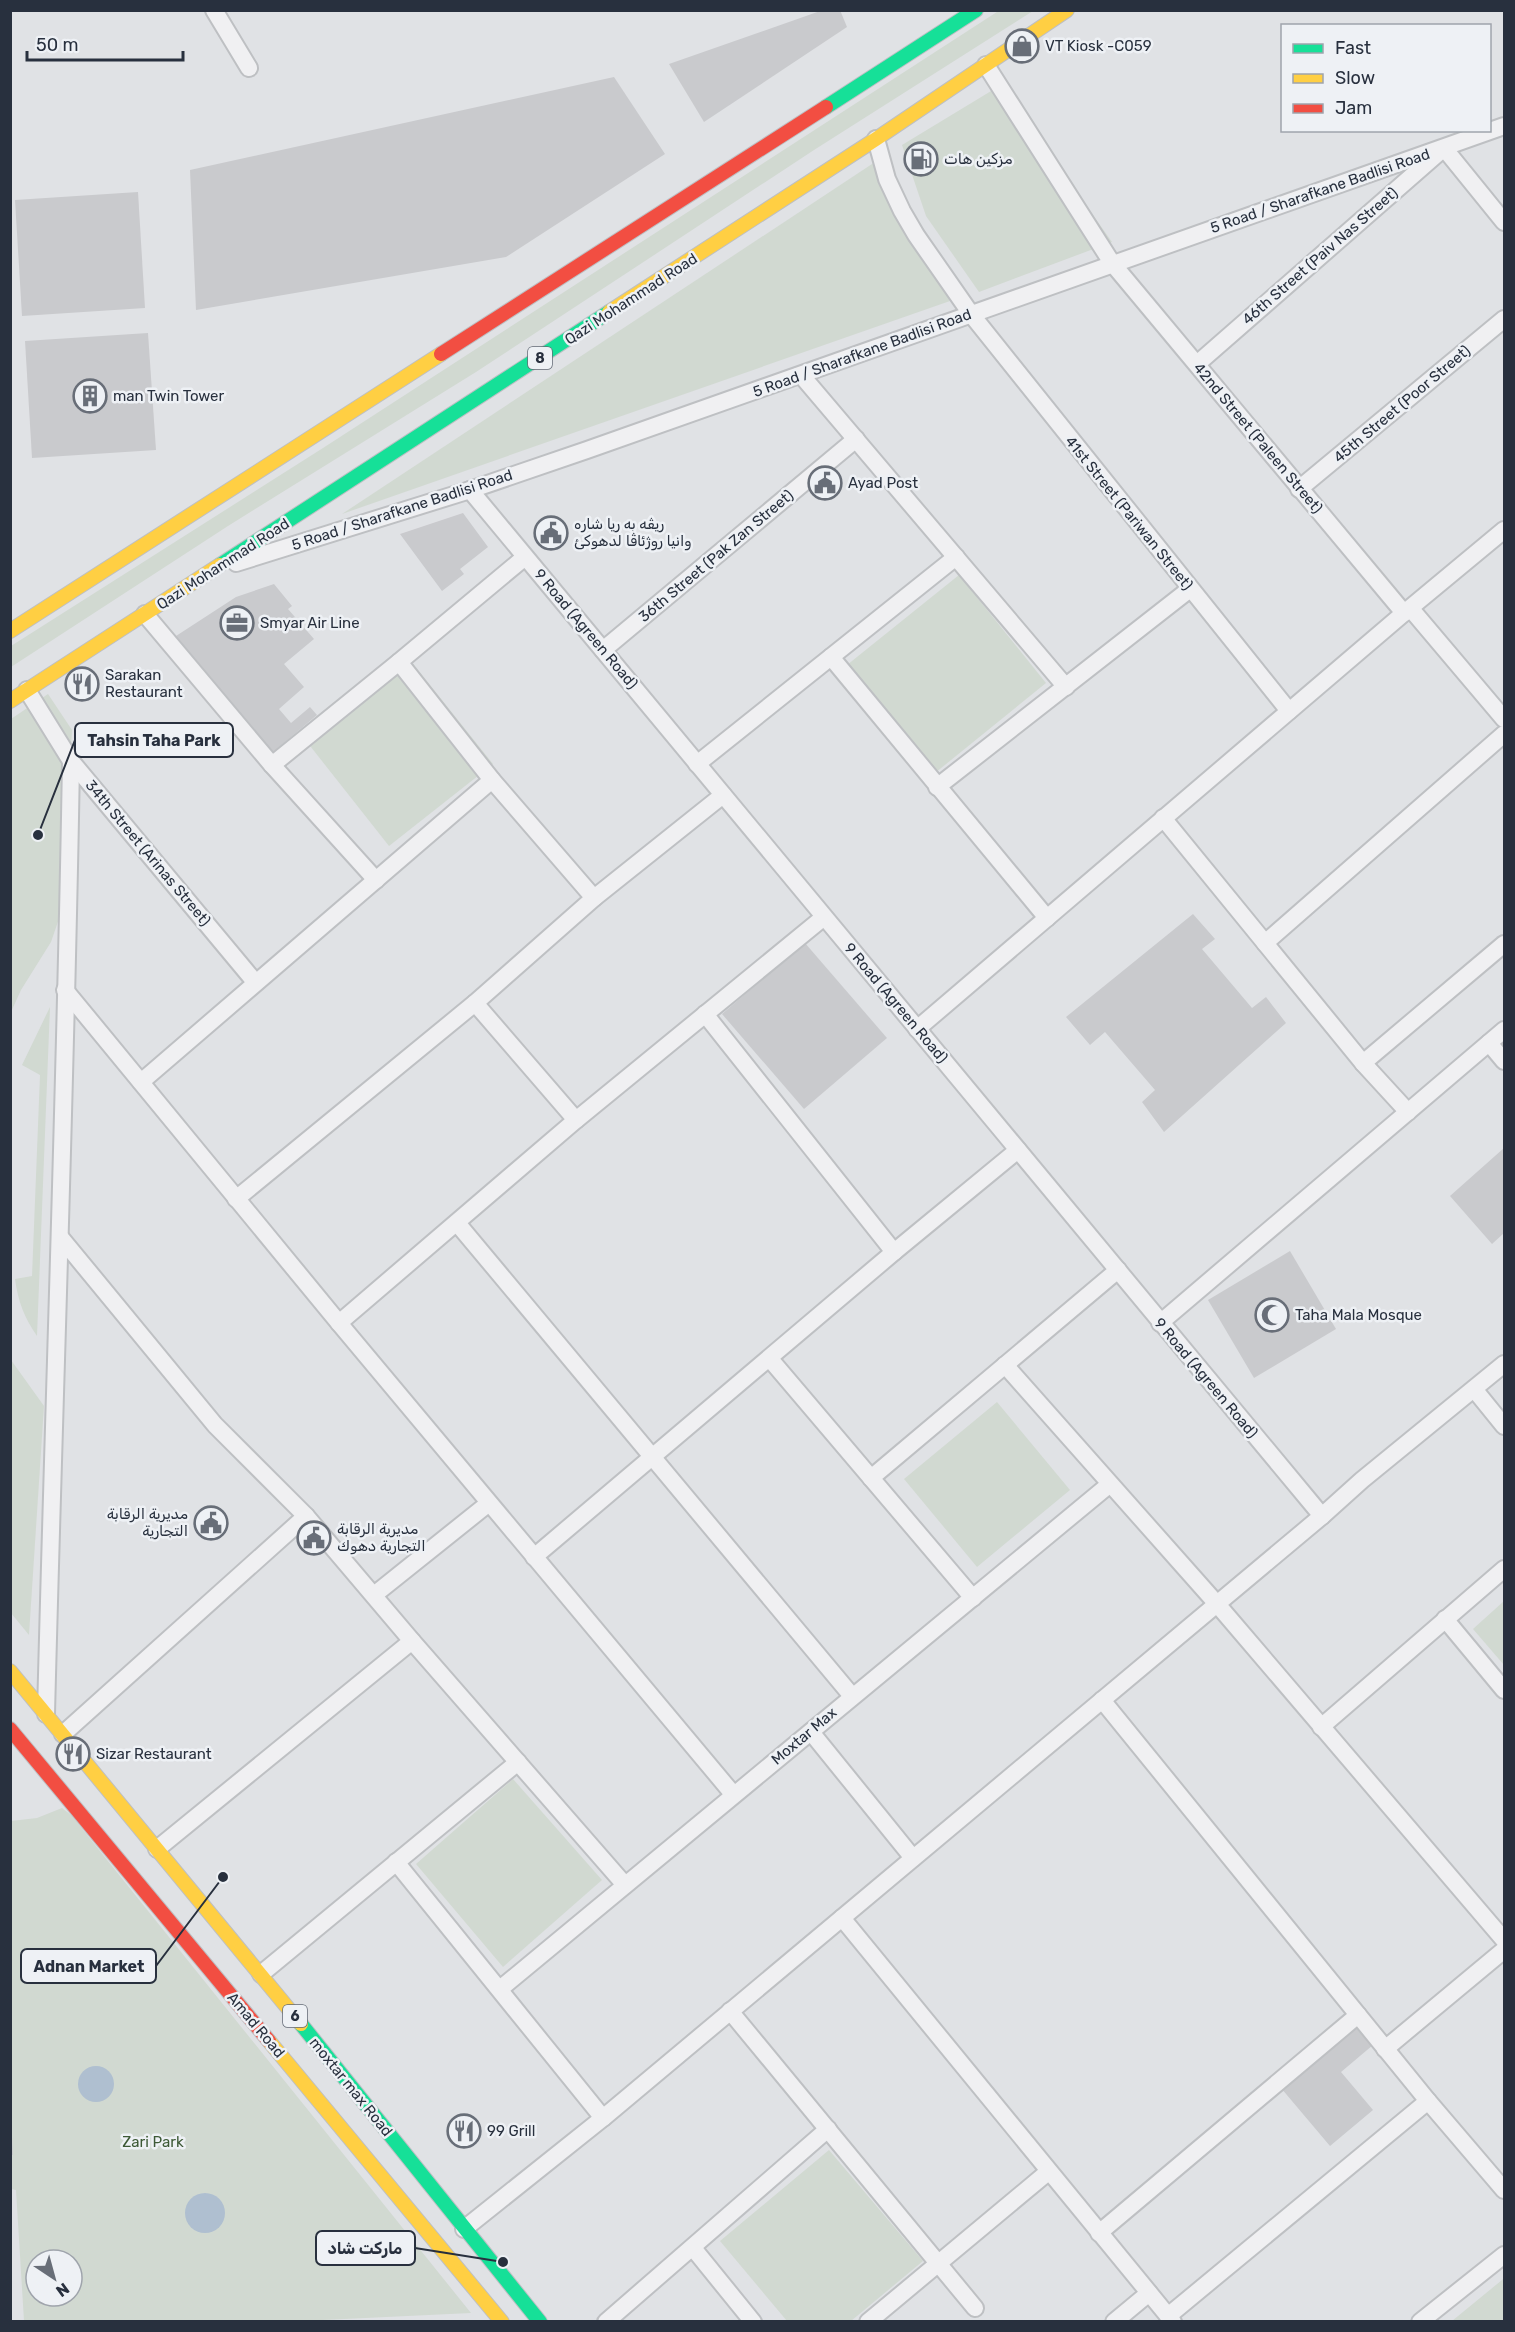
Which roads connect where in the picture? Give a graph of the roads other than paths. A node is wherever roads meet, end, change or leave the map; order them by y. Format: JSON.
{"nodes":[{"id":1,"x":214,"y":10,"type":"edge"},
{"id":2,"x":976,"y":10,"type":"edge"},
{"id":3,"x":1067,"y":10,"type":"edge"},
{"id":4,"x":986,"y":65,"type":"junction"},
{"id":5,"x":249,"y":68,"type":"dead end"},
{"id":6,"x":1488,"y":132,"type":"edge"},
{"id":7,"x":876,"y":139,"type":"junction"},
{"id":8,"x":1444,"y":148,"type":"junction"},
{"id":9,"x":1504,"y":222,"type":"edge"},
{"id":10,"x":1112,"y":263,"type":"junction"},
{"id":11,"x":971,"y":314,"type":"junction"},
{"id":12,"x":1504,"y":319,"type":"edge"},
{"id":13,"x":1197,"y":364,"type":"junction"},
{"id":14,"x":802,"y":376,"type":"junction"},
{"id":15,"x":856,"y":439,"type":"junction"},
{"id":16,"x":1299,"y":489,"type":"junction"},
{"id":17,"x":470,"y":490,"type":"junction"},
{"id":18,"x":1504,"y":530,"type":"edge"},
{"id":19,"x":525,"y":557,"type":"junction"},
{"id":20,"x":956,"y":557,"type":"junction"},
{"id":21,"x":215,"y":569,"type":"junction"},
{"id":22,"x":1190,"y":589,"type":"junction"},
{"id":23,"x":1407,"y":611,"type":"junction"},
{"id":24,"x":145,"y":614,"type":"junction"},
{"id":25,"x":10,"y":632,"type":"edge"},
{"id":26,"x":603,"y":650,"type":"junction"},
{"id":27,"x":831,"y":657,"type":"junction"},
{"id":28,"x":399,"y":662,"type":"junction"},
{"id":29,"x":1066,"y":687,"type":"junction"},
{"id":30,"x":27,"y":690,"type":"junction"},
{"id":31,"x":10,"y":701,"type":"edge"},
{"id":32,"x":1289,"y":711,"type":"junction"},
{"id":33,"x":1504,"y":719,"type":"edge"},
{"id":34,"x":1504,"y":734,"type":"edge"},
{"id":35,"x":71,"y":761,"type":"junction"},
{"id":36,"x":697,"y":764,"type":"junction"},
{"id":37,"x":272,"y":765,"type":"junction"},
{"id":38,"x":492,"y":780,"type":"junction"},
{"id":39,"x":937,"y":787,"type":"junction"},
{"id":40,"x":723,"y":795,"type":"junction"},
{"id":41,"x":1164,"y":818,"type":"junction"},
{"id":42,"x":376,"y":880,"type":"junction"},
{"id":43,"x":594,"y":898,"type":"junction"},
{"id":44,"x":824,"y":917,"type":"junction"},
{"id":45,"x":1047,"y":918,"type":"junction"},
{"id":46,"x":1265,"y":943,"type":"junction"},
{"id":47,"x":1504,"y":944,"type":"edge"},
{"id":48,"x":255,"y":982,"type":"junction"},
{"id":49,"x":65,"y":990,"type":"junction"},
{"id":50,"x":475,"y":1003,"type":"junction"},
{"id":51,"x":705,"y":1014,"type":"junction"},
{"id":52,"x":917,"y":1029,"type":"junction"},
{"id":53,"x":1504,"y":1030,"type":"edge"},
{"id":54,"x":1489,"y":1043,"type":"junction"},
{"id":55,"x":1504,"y":1061,"type":"edge"},
{"id":56,"x":1363,"y":1063,"type":"junction"},
{"id":57,"x":141,"y":1082,"type":"junction"},
{"id":58,"x":1408,"y":1112,"type":"junction"},
{"id":59,"x":576,"y":1120,"type":"junction"},
{"id":60,"x":1018,"y":1150,"type":"junction"},
{"id":61,"x":236,"y":1199,"type":"junction"},
{"id":62,"x":457,"y":1223,"type":"junction"},
{"id":63,"x":61,"y":1238,"type":"junction"},
{"id":64,"x":894,"y":1252,"type":"junction"},
{"id":65,"x":1118,"y":1270,"type":"junction"},
{"id":66,"x":339,"y":1323,"type":"junction"},
{"id":67,"x":1160,"y":1323,"type":"junction"},
{"id":68,"x":770,"y":1359,"type":"junction"},
{"id":69,"x":1504,"y":1364,"type":"edge"},
{"id":70,"x":1005,"y":1365,"type":"junction"},
{"id":71,"x":1474,"y":1389,"type":"junction"},
{"id":72,"x":1504,"y":1426,"type":"edge"},
{"id":73,"x":654,"y":1457,"type":"junction"},
{"id":74,"x":871,"y":1478,"type":"junction"},
{"id":75,"x":1110,"y":1484,"type":"junction"},
{"id":76,"x":489,"y":1503,"type":"junction"},
{"id":77,"x":306,"y":1516,"type":"junction"},
{"id":78,"x":1322,"y":1516,"type":"junction"},
{"id":79,"x":534,"y":1557,"type":"junction"},
{"id":80,"x":1504,"y":1569,"type":"edge"},
{"id":81,"x":374,"y":1594,"type":"junction"},
{"id":82,"x":973,"y":1598,"type":"junction"},
{"id":83,"x":1217,"y":1604,"type":"junction"},
{"id":84,"x":1445,"y":1618,"type":"junction"},
{"id":85,"x":412,"y":1641,"type":"junction"},
{"id":86,"x":10,"y":1671,"type":"edge"},
{"id":87,"x":1504,"y":1690,"type":"edge"},
{"id":88,"x":852,"y":1696,"type":"junction"},
{"id":89,"x":1102,"y":1701,"type":"junction"},
{"id":90,"x":46,"y":1714,"type":"junction"},
{"id":91,"x":1322,"y":1727,"type":"junction"},
{"id":92,"x":10,"y":1729,"type":"edge"},
{"id":93,"x":811,"y":1732,"type":"junction"},
{"id":94,"x":63,"y":1734,"type":"junction"},
{"id":95,"x":518,"y":1762,"type":"junction"},
{"id":96,"x":733,"y":1794,"type":"junction"},
{"id":97,"x":157,"y":1849,"type":"junction"},
{"id":98,"x":913,"y":1858,"type":"junction"},
{"id":99,"x":396,"y":1862,"type":"junction"},
{"id":100,"x":626,"y":1885,"type":"junction"},
{"id":101,"x":842,"y":1918,"type":"junction"},
{"id":102,"x":1504,"y":1940,"type":"edge"},
{"id":103,"x":1504,"y":1950,"type":"edge"},
{"id":104,"x":261,"y":1974,"type":"junction"},
{"id":105,"x":500,"y":1989,"type":"junction"},
{"id":106,"x":730,"y":2011,"type":"junction"},
{"id":107,"x":1358,"y":2015,"type":"junction"},
{"id":108,"x":1385,"y":2049,"type":"junction"},
{"id":109,"x":1428,"y":2101,"type":"junction"},
{"id":110,"x":603,"y":2118,"type":"junction"},
{"id":111,"x":828,"y":2129,"type":"junction"},
{"id":112,"x":1048,"y":2172,"type":"junction"},
{"id":113,"x":1504,"y":2190,"type":"edge"},
{"id":114,"x":464,"y":2229,"type":"junction"},
{"id":115,"x":1099,"y":2233,"type":"junction"},
{"id":116,"x":693,"y":2248,"type":"junction"},
{"id":117,"x":1504,"y":2255,"type":"edge"},
{"id":118,"x":938,"y":2264,"type":"junction"},
{"id":119,"x":1149,"y":2293,"type":"junction"},
{"id":120,"x":975,"y":2308,"type":"dead end"},
{"id":121,"x":1171,"y":2319,"type":"edge"},
{"id":122,"x":502,"y":2322,"type":"edge"},
{"id":123,"x":540,"y":2322,"type":"edge"},
{"id":124,"x":606,"y":2322,"type":"edge"},
{"id":125,"x":753,"y":2322,"type":"edge"},
{"id":126,"x":868,"y":2322,"type":"edge"},
{"id":127,"x":1114,"y":2322,"type":"edge"},
{"id":128,"x":1419,"y":2322,"type":"edge"}],
"edges":[{"from":1,"to":5,"type":"street"},
{"from":2,"to":25,"type":"main road"},
{"from":3,"to":4,"type":"main road","name":"Qazi Mohammad Road","number":"8"},
{"from":4,"to":7,"type":"main road","name":"Qazi Mohammad Road","number":"8"},
{"from":4,"to":10,"type":"street","name":"42nd Street (Paleen Street)"},
{"from":6,"to":8,"type":"street","name":"5 Road / Sharafkane Badlisi Road"},
{"from":7,"to":11,"type":"street","name":"41st Street (Pariwan Street)"},
{"from":7,"to":21,"type":"main road","name":"Qazi Mohammad Road","number":"8"},
{"from":8,"to":9,"type":"street"},
{"from":8,"to":10,"type":"street","name":"5 Road / Sharafkane Badlisi Road"},
{"from":8,"to":13,"type":"street","name":"46th Street (Paiv Nas Street)"},
{"from":10,"to":11,"type":"street","name":"5 Road / Sharafkane Badlisi Road"},
{"from":10,"to":13,"type":"street","name":"42nd Street (Paleen Street)"},
{"from":11,"to":14,"type":"street","name":"5 Road / Sharafkane Badlisi Road"},
{"from":11,"to":22,"type":"street","name":"41st Street (Pariwan Street)"},
{"from":12,"to":16,"type":"street","name":"45th Street (Poor Street)"},
{"from":13,"to":16,"type":"street","name":"42nd Street (Paleen Street)"},
{"from":14,"to":15,"type":"street"},
{"from":14,"to":17,"type":"street","name":"5 Road / Sharafkane Badlisi Road"},
{"from":15,"to":20,"type":"street"},
{"from":15,"to":26,"type":"street","name":"36th Street (Pak Zan Street)"},
{"from":16,"to":23,"type":"street","name":"42nd Street (Paleen Street)"},
{"from":17,"to":19,"type":"street","name":"9 Road (Agreen Road)"},
{"from":17,"to":21,"type":"street","name":"5 Road / Sharafkane Badlisi Road"},
{"from":18,"to":23,"type":"street"},
{"from":19,"to":26,"type":"street","name":"9 Road (Agreen Road)"},
{"from":19,"to":28,"type":"street"},
{"from":20,"to":27,"type":"street"},
{"from":20,"to":29,"type":"street"},
{"from":21,"to":24,"type":"main road","name":"Qazi Mohammad Road","number":"8"},
{"from":22,"to":29,"type":"street"},
{"from":22,"to":32,"type":"street","name":"41st Street (Pariwan Street)"},
{"from":23,"to":32,"type":"street"},
{"from":23,"to":33,"type":"street","name":"42nd Street (Paleen Street)"},
{"from":24,"to":30,"type":"main road","name":"Qazi Mohammad Road","number":"8"},
{"from":24,"to":37,"type":"street"},
{"from":26,"to":36,"type":"street","name":"9 Road (Agreen Road)"},
{"from":27,"to":36,"type":"street"},
{"from":27,"to":39,"type":"street"},
{"from":28,"to":37,"type":"street"},
{"from":28,"to":38,"type":"street"},
{"from":29,"to":39,"type":"street"},
{"from":30,"to":31,"type":"main road","name":"Qazi Mohammad Road","number":"8"},
{"from":30,"to":35,"type":"street","name":"34th Street (Arinas Street)"},
{"from":32,"to":41,"type":"street"},
{"from":34,"to":46,"type":"street"},
{"from":35,"to":48,"type":"street","name":"34th Street (Arinas Street)"},
{"from":35,"to":49,"type":"street"},
{"from":36,"to":40,"type":"street","name":"9 Road (Agreen Road)"},
{"from":37,"to":42,"type":"street"},
{"from":38,"to":42,"type":"street"},
{"from":38,"to":43,"type":"street"},
{"from":39,"to":45,"type":"street"},
{"from":40,"to":43,"type":"street"},
{"from":40,"to":44,"type":"street","name":"9 Road (Agreen Road)"},
{"from":41,"to":45,"type":"street"},
{"from":41,"to":46,"type":"street"},
{"from":42,"to":48,"type":"street"},
{"from":43,"to":50,"type":"street"},
{"from":44,"to":51,"type":"street"},
{"from":44,"to":52,"type":"street","name":"9 Road (Agreen Road)"},
{"from":45,"to":52,"type":"street"},
{"from":46,"to":56,"type":"street"},
{"from":47,"to":56,"type":"street"},
{"from":48,"to":57,"type":"street"},
{"from":49,"to":57,"type":"street"},
{"from":49,"to":63,"type":"street"},
{"from":50,"to":59,"type":"street"},
{"from":50,"to":61,"type":"street"},
{"from":51,"to":59,"type":"street"},
{"from":51,"to":64,"type":"street"},
{"from":52,"to":60,"type":"street","name":"9 Road (Agreen Road)"},
{"from":53,"to":54,"type":"street"},
{"from":54,"to":55,"type":"street"},
{"from":54,"to":58,"type":"street"},
{"from":56,"to":58,"type":"street"},
{"from":57,"to":61,"type":"street"},
{"from":58,"to":67,"type":"street"},
{"from":59,"to":62,"type":"street"},
{"from":60,"to":64,"type":"street"},
{"from":60,"to":65,"type":"street","name":"9 Road (Agreen Road)"},
{"from":61,"to":66,"type":"street"},
{"from":62,"to":66,"type":"street"},
{"from":62,"to":73,"type":"street"},
{"from":63,"to":77,"type":"street"},
{"from":63,"to":90,"type":"street"},
{"from":64,"to":68,"type":"street"},
{"from":65,"to":67,"type":"street","name":"9 Road (Agreen Road)"},
{"from":65,"to":70,"type":"street"},
{"from":66,"to":76,"type":"street"},
{"from":67,"to":78,"type":"street","name":"9 Road (Agreen Road)"},
{"from":68,"to":73,"type":"street"},
{"from":68,"to":74,"type":"street"},
{"from":69,"to":71,"type":"street"},
{"from":70,"to":74,"type":"street"},
{"from":70,"to":75,"type":"street"},
{"from":71,"to":72,"type":"street"},
{"from":71,"to":78,"type":"street"},
{"from":73,"to":79,"type":"street"},
{"from":73,"to":88,"type":"street"},
{"from":74,"to":82,"type":"street"},
{"from":75,"to":82,"type":"street","name":"Moxtar Max"},
{"from":75,"to":83,"type":"street"},
{"from":76,"to":79,"type":"street"},
{"from":76,"to":81,"type":"street"},
{"from":77,"to":81,"type":"street"},
{"from":77,"to":94,"type":"street"},
{"from":78,"to":83,"type":"street"},
{"from":79,"to":96,"type":"street"},
{"from":80,"to":84,"type":"street"},
{"from":81,"to":85,"type":"street"},
{"from":82,"to":88,"type":"street","name":"Moxtar Max"},
{"from":83,"to":89,"type":"street"},
{"from":83,"to":91,"type":"street"},
{"from":84,"to":87,"type":"street"},
{"from":84,"to":91,"type":"street"},
{"from":85,"to":95,"type":"street"},
{"from":85,"to":97,"type":"street"},
{"from":86,"to":90,"type":"main road","number":"6"},
{"from":88,"to":93,"type":"street","name":"Moxtar Max"},
{"from":89,"to":98,"type":"street"},
{"from":89,"to":107,"type":"street"},
{"from":90,"to":94,"type":"main road","name":"moxtar max Road","number":"6"},
{"from":91,"to":102,"type":"street"},
{"from":92,"to":122,"type":"main road","name":"Amad Road","number":"6"},
{"from":93,"to":96,"type":"street","name":"Moxtar Max"},
{"from":93,"to":98,"type":"street"},
{"from":94,"to":97,"type":"main road","name":"moxtar max Road","number":"6"},
{"from":95,"to":99,"type":"street"},
{"from":95,"to":100,"type":"street"},
{"from":96,"to":100,"type":"street","name":"Moxtar Max"},
{"from":97,"to":104,"type":"main road","name":"moxtar max Road","number":"6"},
{"from":98,"to":101,"type":"street"},
{"from":99,"to":104,"type":"street"},
{"from":99,"to":105,"type":"street"},
{"from":100,"to":105,"type":"street","name":"Moxtar Max"},
{"from":101,"to":106,"type":"street"},
{"from":101,"to":112,"type":"street"},
{"from":103,"to":108,"type":"street"},
{"from":104,"to":114,"type":"main road","name":"moxtar max Road","number":"6"},
{"from":105,"to":110,"type":"street"},
{"from":106,"to":110,"type":"street"},
{"from":106,"to":111,"type":"street"},
{"from":107,"to":108,"type":"street"},
{"from":107,"to":115,"type":"street"},
{"from":108,"to":109,"type":"street"},
{"from":109,"to":113,"type":"street"},
{"from":109,"to":121,"type":"street"},
{"from":110,"to":114,"type":"street"},
{"from":111,"to":116,"type":"street"},
{"from":111,"to":118,"type":"street"},
{"from":112,"to":115,"type":"street"},
{"from":112,"to":118,"type":"street"},
{"from":114,"to":123,"type":"main road","name":"moxtar max Road","number":"6"},
{"from":115,"to":119,"type":"street"},
{"from":116,"to":124,"type":"street"},
{"from":116,"to":125,"type":"street"},
{"from":117,"to":128,"type":"street"},
{"from":118,"to":120,"type":"street"},
{"from":118,"to":126,"type":"street"},
{"from":119,"to":121,"type":"street"},
{"from":119,"to":127,"type":"street"}]}
